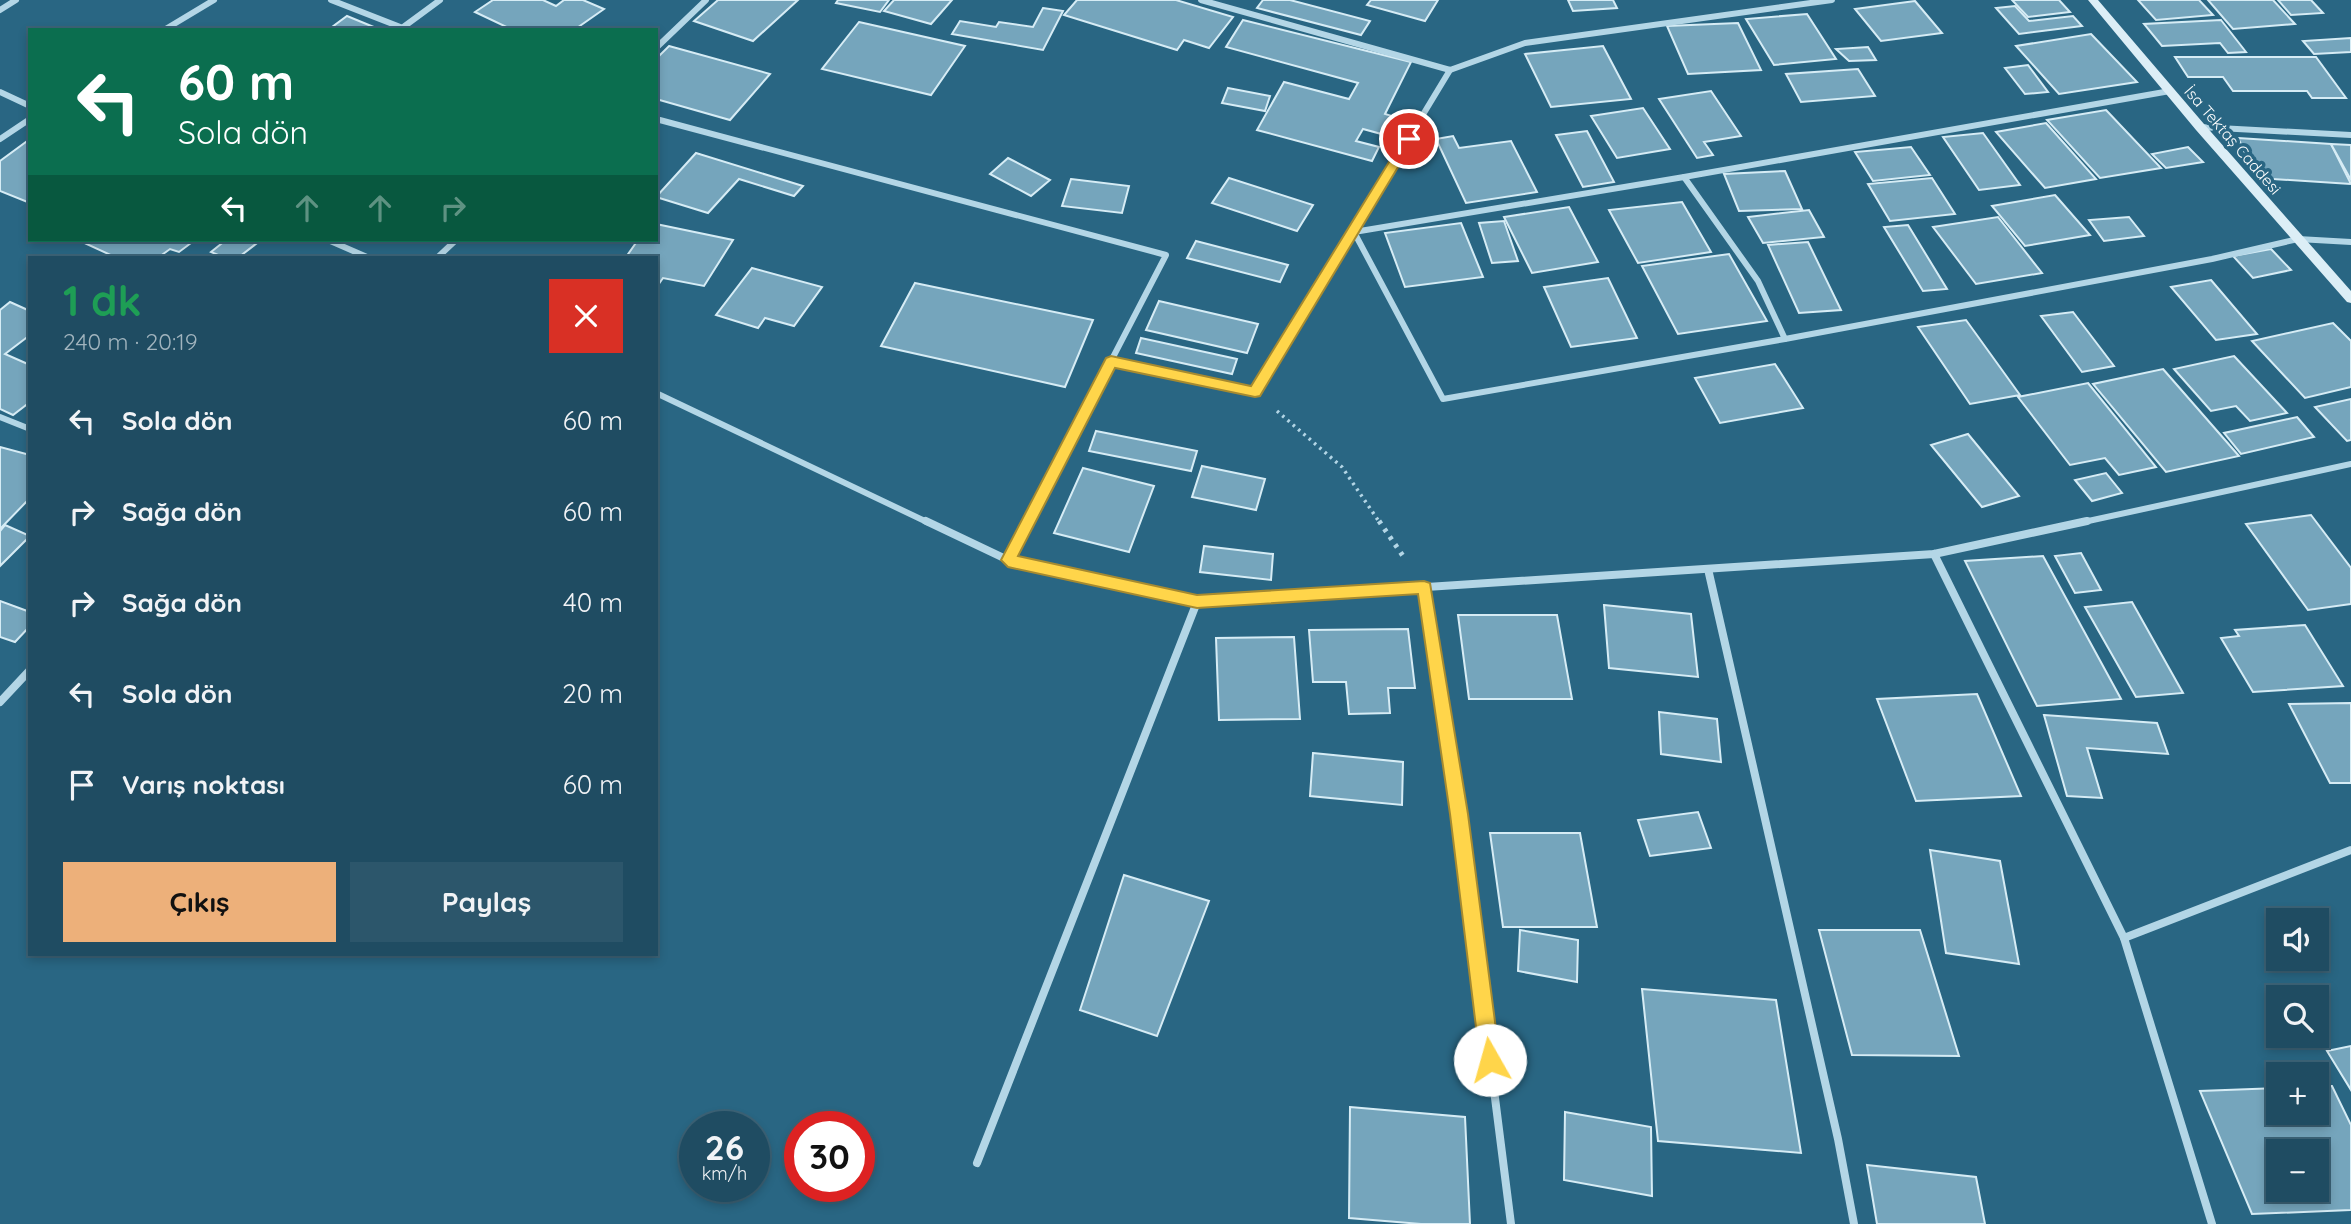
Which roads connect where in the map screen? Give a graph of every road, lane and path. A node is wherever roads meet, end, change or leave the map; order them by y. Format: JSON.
{"nodes":[{"id":1,"x":16,"y":0,"type":"edge"},
{"id":2,"x":214,"y":0,"type":"edge"},
{"id":3,"x":331,"y":0,"type":"edge"},
{"id":4,"x":440,"y":0,"type":"edge"},
{"id":5,"x":706,"y":0,"type":"edge"},
{"id":6,"x":1201,"y":0,"type":"edge"},
{"id":7,"x":1239,"y":0,"type":"edge"},
{"id":8,"x":1832,"y":0,"type":"edge"},
{"id":9,"x":2093,"y":0,"type":"edge"},
{"id":10,"x":1231,"y":8,"type":"junction"},
{"id":11,"x":0,"y":10,"type":"edge"},
{"id":12,"x":167,"y":28,"type":"edge"},
{"id":13,"x":402,"y":28,"type":"edge"},
{"id":14,"x":406,"y":28,"type":"edge"},
{"id":15,"x":658,"y":46,"type":"edge"},
{"id":16,"x":1450,"y":69,"type":"junction"},
{"id":17,"x":2170,"y":91,"type":"junction"},
{"id":18,"x":0,"y":92,"type":"edge"},
{"id":19,"x":28,"y":105,"type":"edge"},
{"id":20,"x":28,"y":120,"type":"edge"},
{"id":21,"x":658,"y":120,"type":"edge"},
{"id":22,"x":2200,"y":127,"type":"junction"},
{"id":23,"x":2351,"y":135,"type":"edge"},
{"id":24,"x":0,"y":139,"type":"edge"},
{"id":25,"x":1684,"y":177,"type":"junction"},
{"id":26,"x":1354,"y":232,"type":"junction"},
{"id":27,"x":2298,"y":239,"type":"junction"},
{"id":28,"x":333,"y":242,"type":"edge"},
{"id":29,"x":454,"y":242,"type":"edge"},
{"id":30,"x":2351,"y":242,"type":"edge"},
{"id":31,"x":365,"y":256,"type":"edge"},
{"id":32,"x":439,"y":256,"type":"edge"},
{"id":33,"x":2351,"y":299,"type":"edge"},
{"id":34,"x":1785,"y":339,"type":"junction"},
{"id":35,"x":1111,"y":361,"type":"junction"},
{"id":36,"x":1255,"y":392,"type":"junction"},
{"id":37,"x":658,"y":394,"type":"edge"},
{"id":38,"x":0,"y":417,"type":"edge"},
{"id":39,"x":28,"y":428,"type":"edge"},
{"id":40,"x":2351,"y":464,"type":"edge"},
{"id":41,"x":1934,"y":554,"type":"junction"},
{"id":42,"x":1008,"y":560,"type":"junction"},
{"id":43,"x":1708,"y":569,"type":"junction"},
{"id":44,"x":1424,"y":587,"type":"junction"},
{"id":45,"x":1197,"y":602,"type":"junction"},
{"id":46,"x":28,"y":672,"type":"edge"},
{"id":47,"x":0,"y":702,"type":"edge"},
{"id":48,"x":2351,"y":849,"type":"edge"},
{"id":49,"x":2124,"y":938,"type":"junction"},
{"id":50,"x":977,"y":1163,"type":"dead end"},
{"id":51,"x":1511,"y":1224,"type":"edge"},
{"id":52,"x":1854,"y":1224,"type":"edge"},
{"id":53,"x":2212,"y":1224,"type":"edge"}],
"edges":[{"from":1,"to":11,"type":"street"},
{"from":2,"to":12,"type":"street"},
{"from":3,"to":13,"type":"street"},
{"from":4,"to":14,"type":"street"},
{"from":5,"to":15,"type":"street"},
{"from":6,"to":10,"type":"street"},
{"from":7,"to":10,"type":"street"},
{"from":8,"to":16,"type":"street"},
{"from":9,"to":17,"type":"street","name":"İsa Tektaş Caddesi"},
{"from":10,"to":16,"type":"street"},
{"from":16,"to":26,"type":"street"},
{"from":17,"to":22,"type":"street","name":"İsa Tektaş Caddesi"},
{"from":17,"to":25,"type":"street"},
{"from":18,"to":19,"type":"street"},
{"from":20,"to":24,"type":"street"},
{"from":21,"to":35,"type":"street"},
{"from":22,"to":23,"type":"street"},
{"from":22,"to":27,"type":"street","name":"İsa Tektaş Caddesi"},
{"from":25,"to":26,"type":"street"},
{"from":25,"to":34,"type":"street"},
{"from":26,"to":34,"type":"street"},
{"from":26,"to":36,"type":"street"},
{"from":27,"to":30,"type":"street"},
{"from":27,"to":33,"type":"street","name":"İsa Tektaş Caddesi"},
{"from":27,"to":34,"type":"street"},
{"from":28,"to":31,"type":"street"},
{"from":29,"to":32,"type":"street"},
{"from":35,"to":36,"type":"street"},
{"from":35,"to":42,"type":"street"},
{"from":36,"to":44,"type":"path"},
{"from":37,"to":42,"type":"street"},
{"from":38,"to":39,"type":"street"},
{"from":40,"to":41,"type":"street"},
{"from":41,"to":43,"type":"street"},
{"from":41,"to":49,"type":"street"},
{"from":42,"to":45,"type":"street"},
{"from":43,"to":44,"type":"street"},
{"from":43,"to":52,"type":"street"},
{"from":44,"to":45,"type":"street"},
{"from":44,"to":51,"type":"street"},
{"from":45,"to":50,"type":"street"},
{"from":46,"to":47,"type":"street"},
{"from":48,"to":49,"type":"street"},
{"from":49,"to":53,"type":"street"}]}
